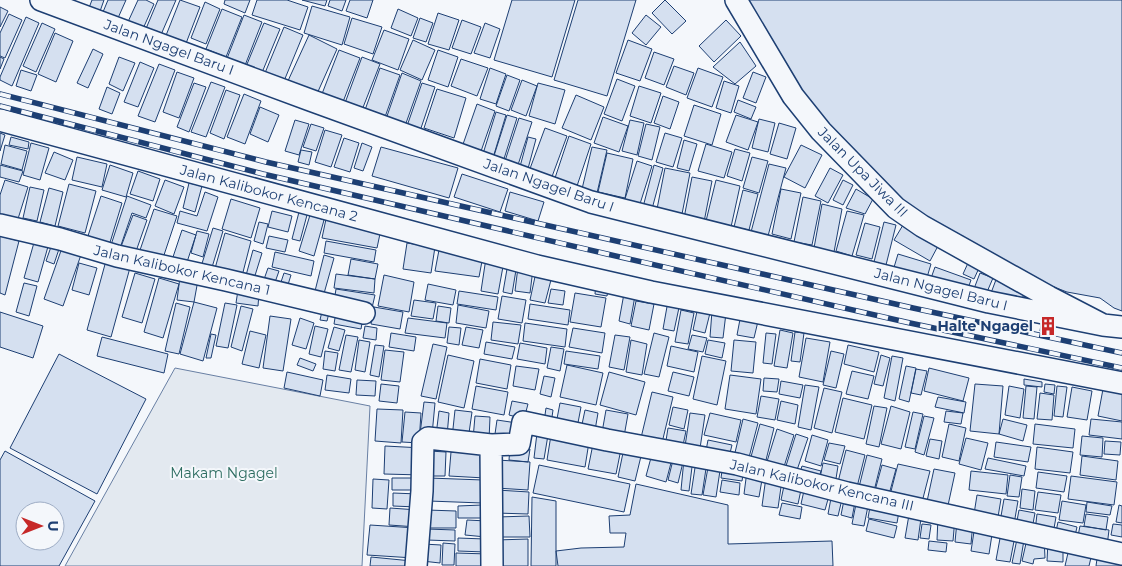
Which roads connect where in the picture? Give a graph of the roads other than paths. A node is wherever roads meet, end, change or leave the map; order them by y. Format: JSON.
{"nodes":[{"id":1,"x":41,"y":0,"type":"edge"},
{"id":2,"x":736,"y":0,"type":"edge"},
{"id":3,"x":0,"y":120,"type":"edge"},
{"id":4,"x":0,"y":225,"type":"edge"},
{"id":5,"x":364,"y":313,"type":"dead end"},
{"id":6,"x":1112,"y":326,"type":"edge"},
{"id":7,"x":1122,"y":383,"type":"edge"},
{"id":8,"x":491,"y":444,"type":"junction"},
{"id":9,"x":1122,"y":554,"type":"edge"},
{"id":10,"x":416,"y":566,"type":"edge"},
{"id":11,"x":492,"y":566,"type":"edge"}],
"edges":[{"from":1,"to":6,"type":"street","name":"Jalan Ngagel Baru I"},
{"from":2,"to":6,"type":"street","name":"Jalan Upa Jiwa III"},
{"from":3,"to":7,"type":"street","name":"Jalan Kalibokor Kencana 2"},
{"from":4,"to":5,"type":"street","name":"Jalan Kalibokor Kencana 1"},
{"from":8,"to":9,"type":"street","name":"Jalan Kalibokor Kencana III"},
{"from":8,"to":10,"type":"street"},
{"from":8,"to":11,"type":"street"}]}
